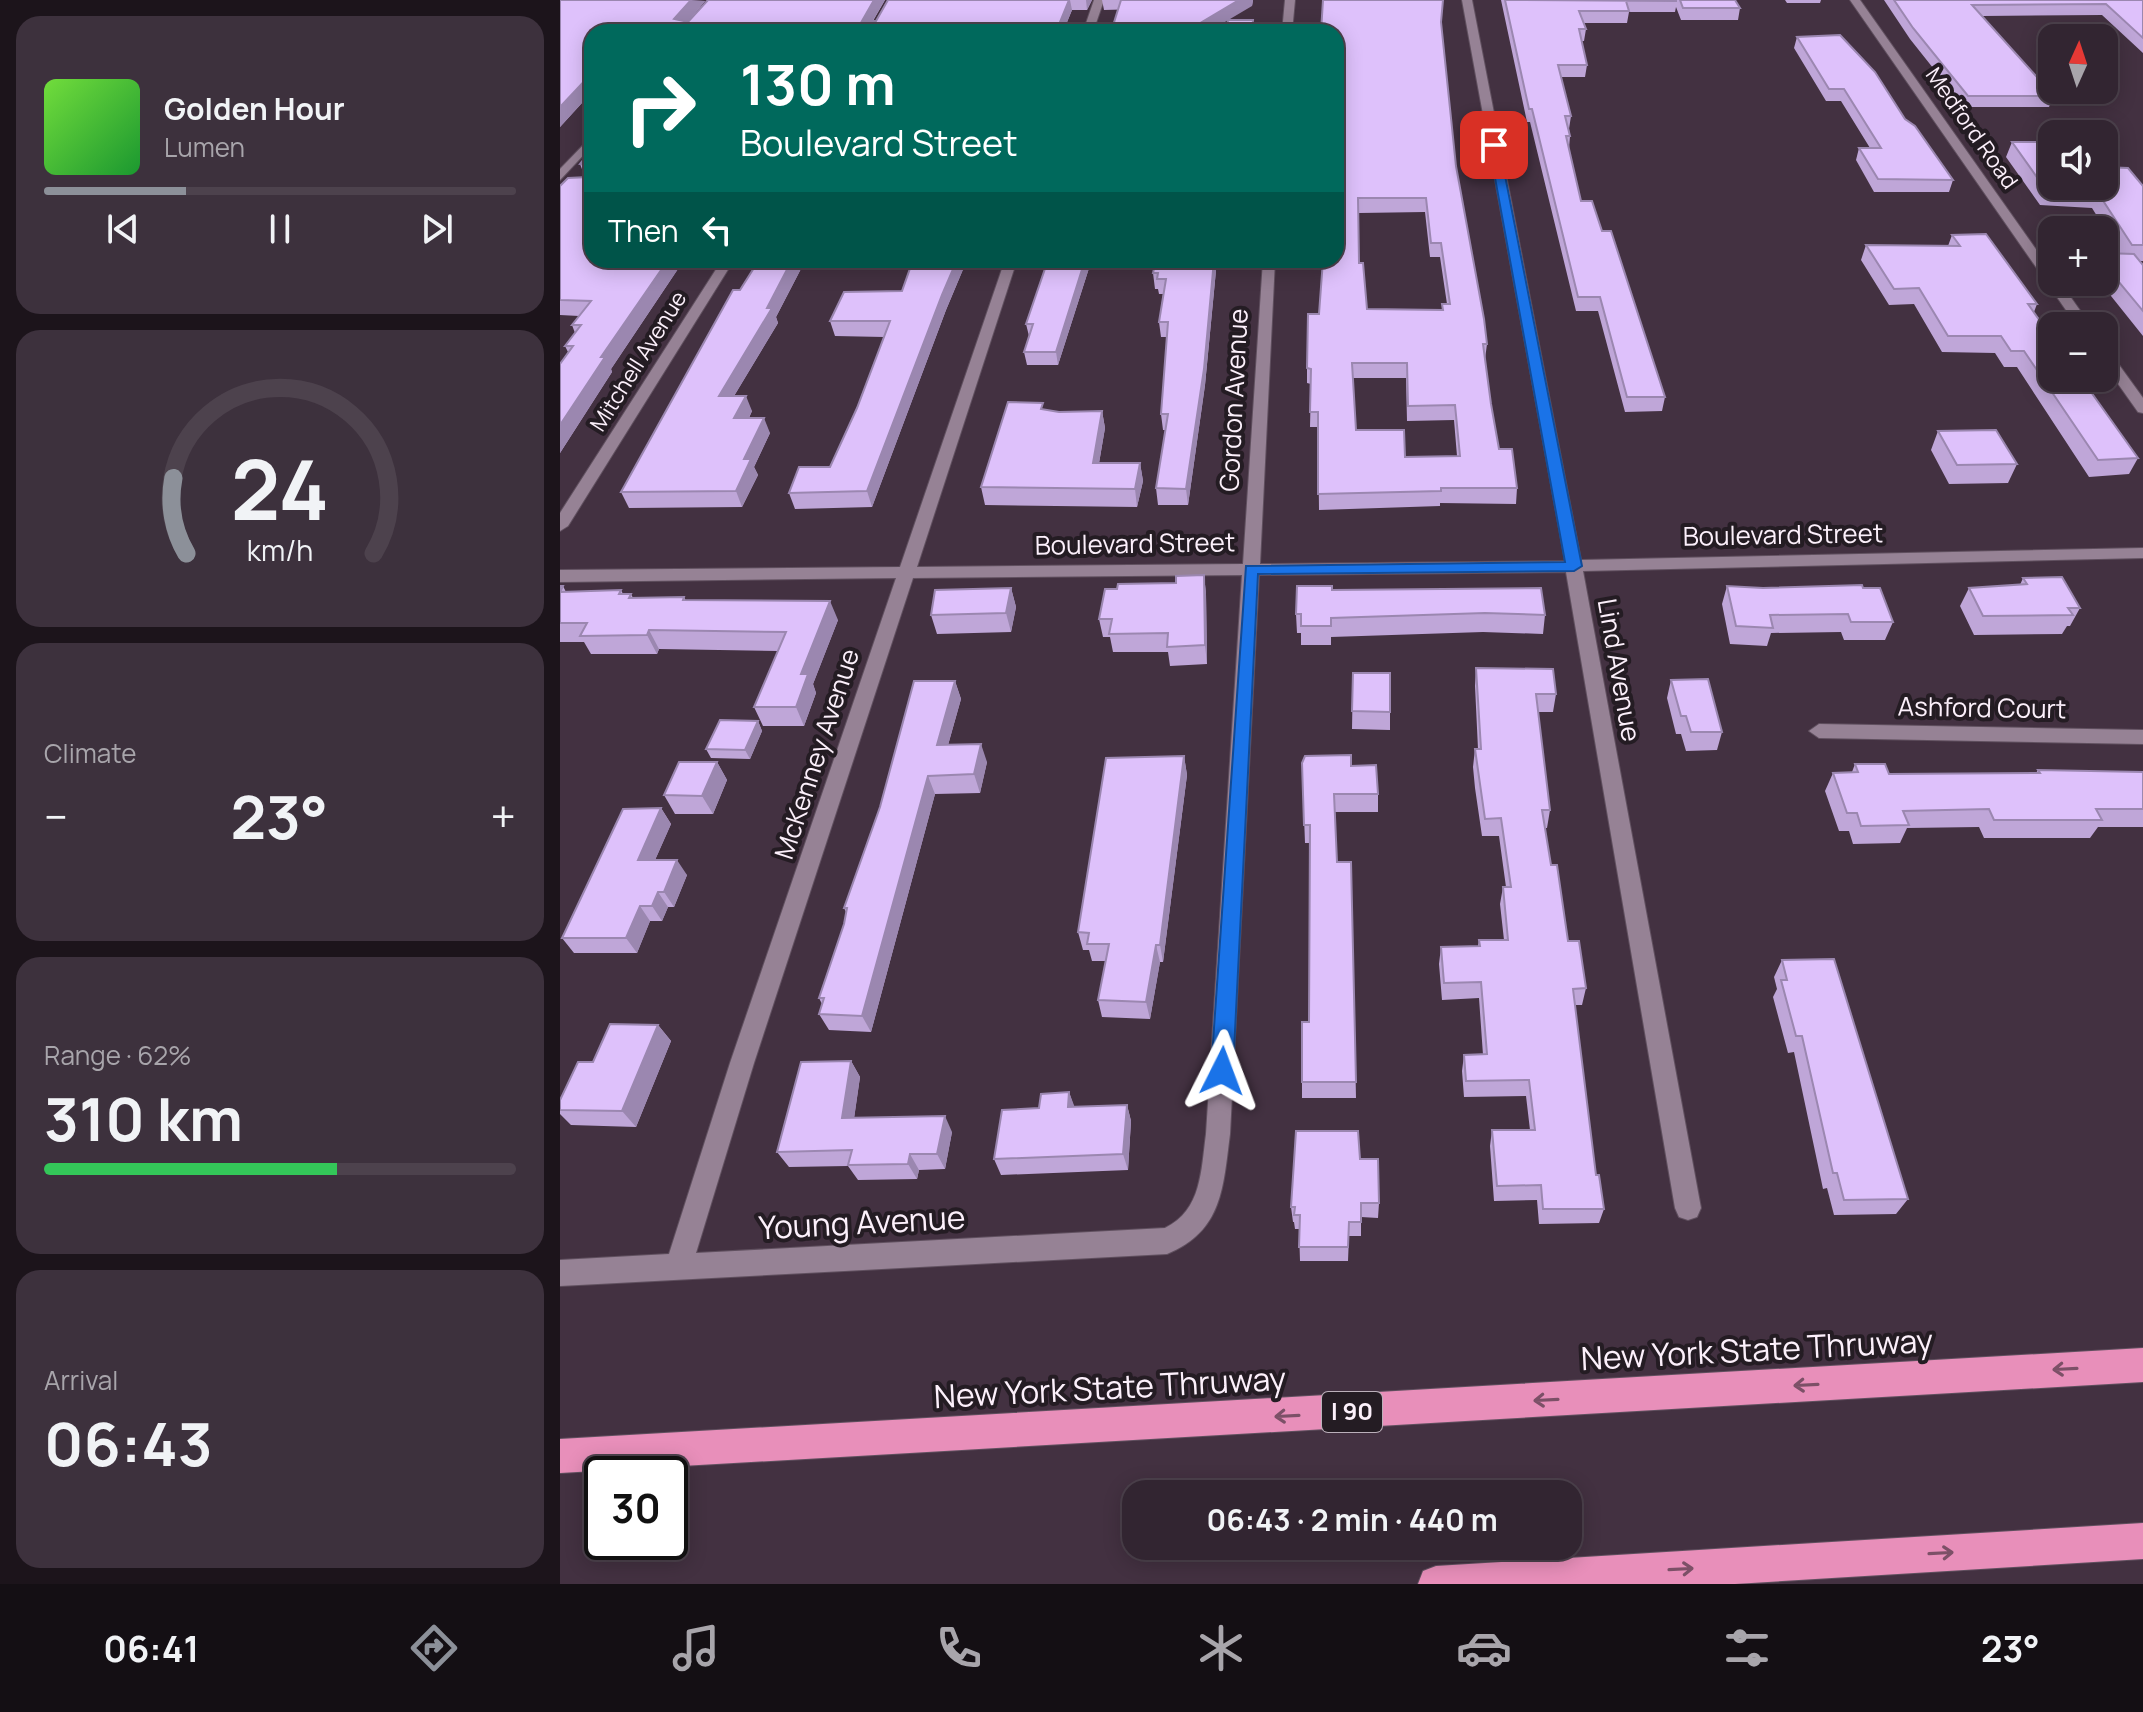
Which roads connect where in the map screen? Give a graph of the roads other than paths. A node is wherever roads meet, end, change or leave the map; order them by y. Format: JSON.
{"nodes":[{"id":1,"x":1099,"y":0,"type":"edge"},
{"id":2,"x":1290,"y":0,"type":"edge"},
{"id":3,"x":1467,"y":0,"type":"edge"},
{"id":4,"x":1855,"y":0,"type":"edge"},
{"id":5,"x":1091,"y":24,"type":"edge"},
{"id":6,"x":1288,"y":24,"type":"edge"},
{"id":7,"x":584,"y":148,"type":"edge"},
{"id":8,"x":560,"y":176,"type":"edge"},
{"id":9,"x":2038,"y":262,"type":"edge"},
{"id":10,"x":723,"y":268,"type":"edge"},
{"id":11,"x":1008,"y":268,"type":"edge"},
{"id":12,"x":1269,"y":268,"type":"edge"},
{"id":13,"x":2118,"y":374,"type":"edge"},
{"id":14,"x":2143,"y":409,"type":"edge"},
{"id":15,"x":560,"y":526,"type":"edge"},
{"id":16,"x":2143,"y":553,"type":"edge"},
{"id":17,"x":1574,"y":566,"type":"junction"},
{"id":18,"x":1251,"y":569,"type":"junction"},
{"id":19,"x":905,"y":573,"type":"junction"},
{"id":20,"x":560,"y":576,"type":"edge"},
{"id":21,"x":1819,"y":731,"type":"dead end"},
{"id":22,"x":2143,"y":737,"type":"edge"},
{"id":23,"x":1688,"y":1208,"type":"dead end"},
{"id":24,"x":1167,"y":1241,"type":"joint"},
{"id":25,"x":678,"y":1267,"type":"junction"},
{"id":26,"x":560,"y":1273,"type":"edge"},
{"id":27,"x":2143,"y":1365,"type":"edge"},
{"id":28,"x":560,"y":1456,"type":"edge"},
{"id":29,"x":2143,"y":1541,"type":"edge"},
{"id":30,"x":1436,"y":1584,"type":"edge"}],
"edges":[{"from":1,"to":5,"type":"street"},
{"from":2,"to":6,"type":"street"},
{"from":3,"to":17,"type":"street","name":"Lind Avenue"},
{"from":4,"to":9,"type":"street","name":"Medford Road"},
{"from":7,"to":8,"type":"street"},
{"from":10,"to":15,"type":"street","name":"Mitchell Avenue"},
{"from":11,"to":19,"type":"street","name":"McKenney Avenue"},
{"from":12,"to":18,"type":"street","name":"Gordon Avenue"},
{"from":13,"to":14,"type":"street"},
{"from":16,"to":17,"type":"street","name":"Boulevard Street"},
{"from":17,"to":18,"type":"street","name":"Boulevard Street"},
{"from":17,"to":23,"type":"street","name":"Lind Avenue"},
{"from":18,"to":19,"type":"street","name":"Boulevard Street"},
{"from":18,"to":24,"type":"street","name":"Gordon Avenue"},
{"from":19,"to":20,"type":"street","name":"Boulevard Street"},
{"from":19,"to":25,"type":"street","name":"McKenney Avenue"},
{"from":21,"to":22,"type":"street","name":"Ashford Court"},
{"from":24,"to":25,"type":"street","name":"Young Avenue"},
{"from":25,"to":26,"type":"street","name":"Young Avenue"},
{"from":27,"to":28,"type":"highway","name":"New York State Thruway","number":"I 90","one_way":true},
{"from":30,"to":29,"type":"highway","one_way":true}]}
